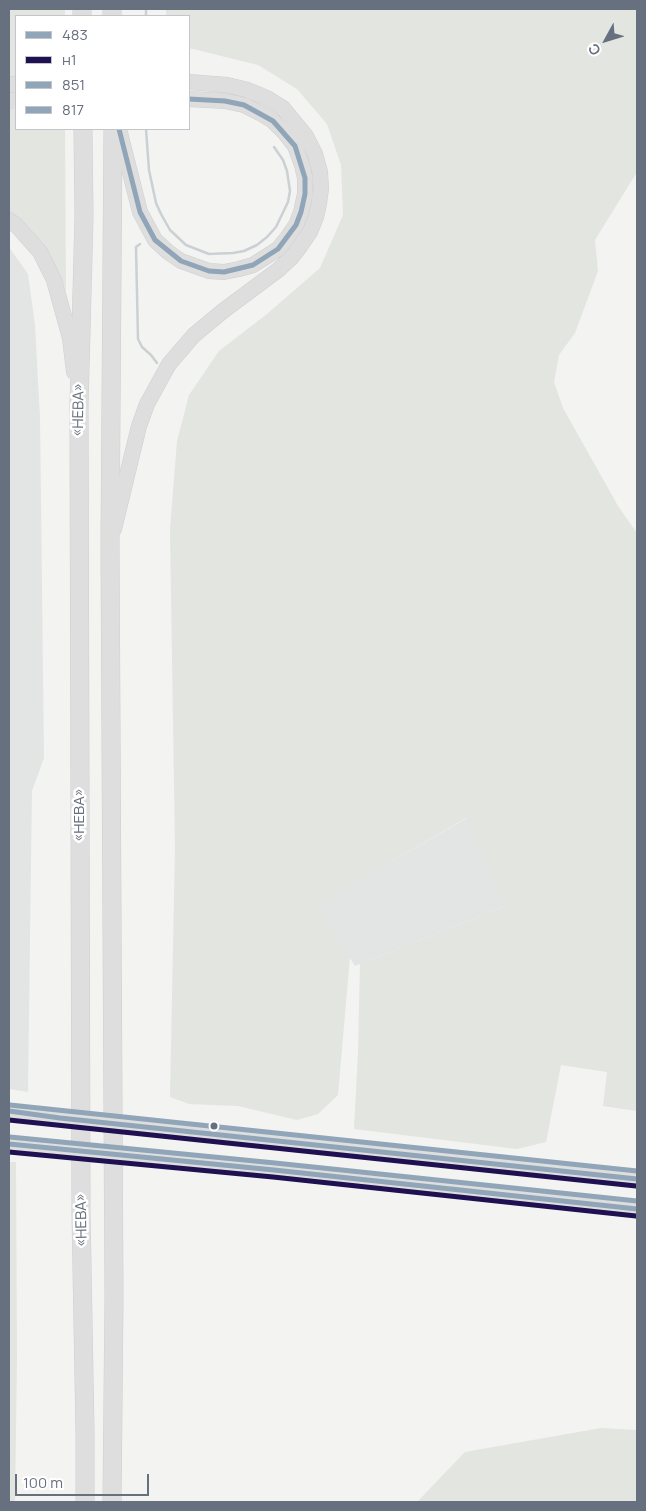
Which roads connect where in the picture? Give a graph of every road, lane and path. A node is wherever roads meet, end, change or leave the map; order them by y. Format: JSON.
{"nodes":[{"id":1,"x":190,"y":82,"type":"edge"},
{"id":2,"x":190,"y":99,"type":"edge"},
{"id":3,"x":83,"y":130,"type":"edge"},
{"id":4,"x":113,"y":130,"type":"edge"},
{"id":5,"x":119,"y":130,"type":"edge"},
{"id":6,"x":9,"y":220,"type":"edge"},
{"id":7,"x":79,"y":404,"type":"junction"},
{"id":8,"x":110,"y":545,"type":"junction"},
{"id":9,"x":10,"y":1112,"type":"edge"},
{"id":10,"x":9,"y":1144,"type":"edge"},
{"id":11,"x":637,"y":1179,"type":"edge"},
{"id":12,"x":637,"y":1209,"type":"edge"},
{"id":13,"x":84,"y":1502,"type":"edge"},
{"id":14,"x":112,"y":1502,"type":"edge"}],
"edges":[{"from":1,"to":8,"type":"main road"},
{"from":2,"to":5,"type":"main road"},
{"from":3,"to":7,"type":"highway","name":"«НЕВА»"},
{"from":4,"to":8,"type":"highway","name":"«НЕВА»"},
{"from":6,"to":7,"type":"main road"},
{"from":7,"to":13,"type":"highway","name":"«НЕВА»"},
{"from":8,"to":14,"type":"highway","name":"«НЕВА»"},
{"from":9,"to":11,"type":"main road","bridge":true},
{"from":10,"to":12,"type":"main road","bridge":true}]}
